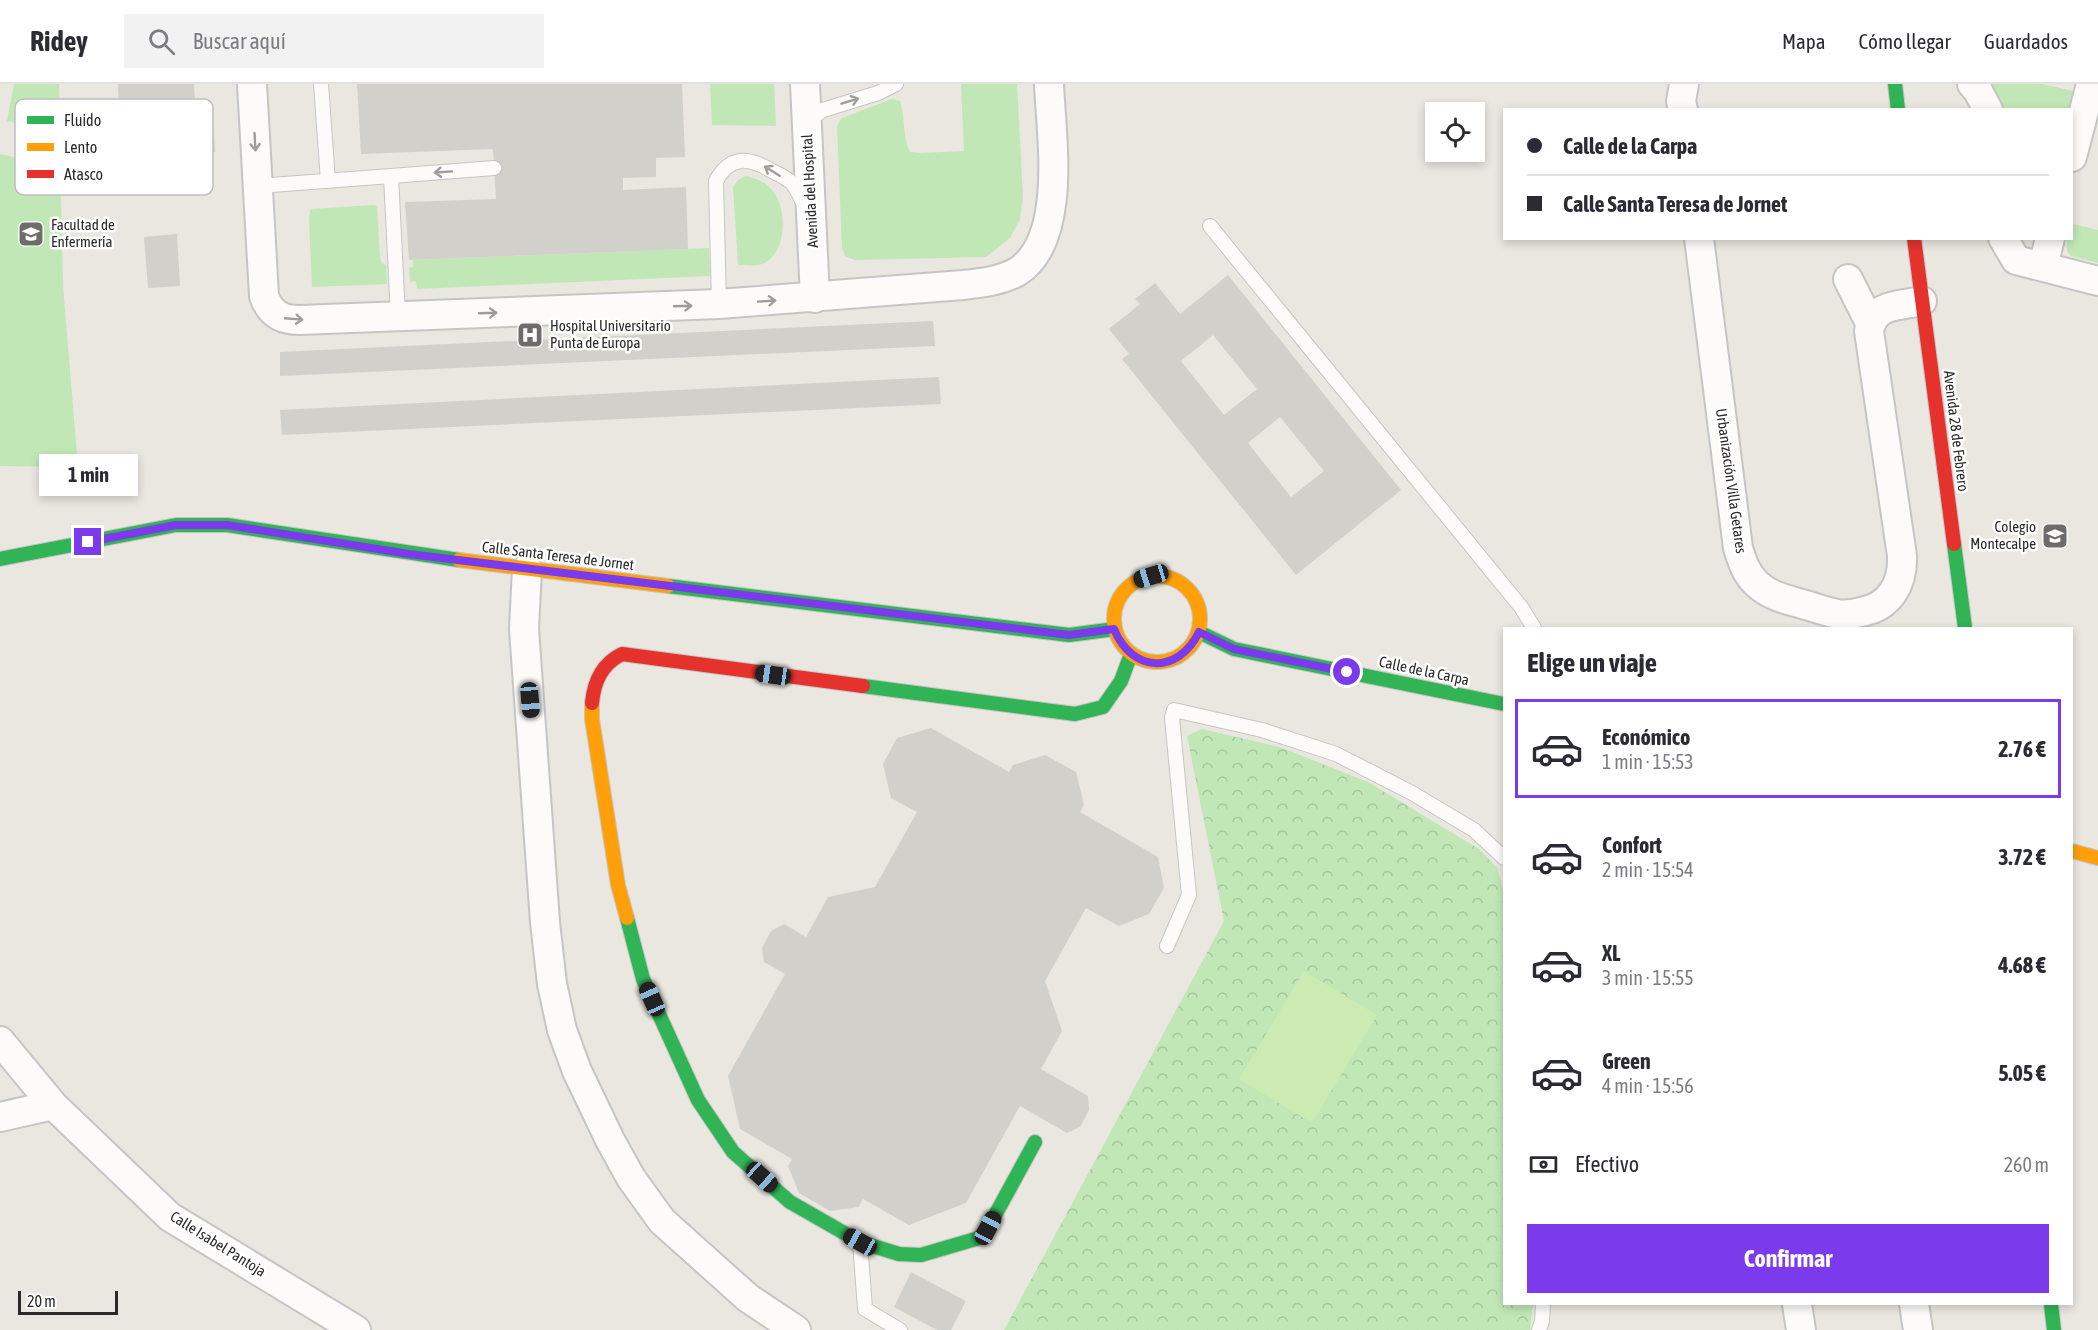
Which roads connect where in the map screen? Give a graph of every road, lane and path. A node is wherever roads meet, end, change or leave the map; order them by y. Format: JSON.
{"nodes":[{"id":1,"x":252,"y":84,"type":"edge"},
{"id":2,"x":321,"y":84,"type":"edge"},
{"id":3,"x":805,"y":84,"type":"edge"},
{"id":4,"x":896,"y":84,"type":"edge"},
{"id":5,"x":1049,"y":84,"type":"edge"},
{"id":6,"x":1684,"y":84,"type":"edge"},
{"id":7,"x":1895,"y":84,"type":"edge"},
{"id":8,"x":1972,"y":84,"type":"edge"},
{"id":9,"x":2091,"y":84,"type":"edge"},
{"id":10,"x":1683,"y":108,"type":"edge"},
{"id":11,"x":1898,"y":108,"type":"edge"},
{"id":12,"x":1987,"y":108,"type":"edge"},
{"id":13,"x":806,"y":122,"type":"junction"},
{"id":14,"x":2073,"y":154,"type":"edge"},
{"id":15,"x":494,"y":168,"type":"dead end"},
{"id":16,"x":391,"y":176,"type":"junction"},
{"id":17,"x":328,"y":181,"type":"junction"},
{"id":18,"x":258,"y":186,"type":"junction"},
{"id":19,"x":810,"y":213,"type":"junction"},
{"id":20,"x":1210,"y":226,"type":"dead end"},
{"id":21,"x":1699,"y":240,"type":"edge"},
{"id":22,"x":1914,"y":240,"type":"edge"},
{"id":23,"x":2004,"y":240,"type":"edge"},
{"id":24,"x":2050,"y":240,"type":"edge"},
{"id":25,"x":2043,"y":267,"type":"junction"},
{"id":26,"x":1848,"y":279,"type":"dead end"},
{"id":27,"x":2098,"y":281,"type":"edge"},
{"id":28,"x":815,"y":298,"type":"junction"},
{"id":29,"x":1923,"y":301,"type":"junction"},
{"id":30,"x":719,"y":304,"type":"junction"},
{"id":31,"x":398,"y":316,"type":"junction"},
{"id":32,"x":1870,"y":323,"type":"junction"},
{"id":33,"x":0,"y":559,"type":"edge"},
{"id":34,"x":527,"y":569,"type":"junction"},
{"id":35,"x":1533,"y":627,"type":"edge"},
{"id":36,"x":1965,"y":627,"type":"edge"},
{"id":37,"x":1114,"y":629,"type":"junction"},
{"id":38,"x":1199,"y":632,"type":"junction"},
{"id":39,"x":1131,"y":654,"type":"junction"},
{"id":40,"x":1503,"y":704,"type":"edge"},
{"id":41,"x":2073,"y":851,"type":"edge"},
{"id":42,"x":1503,"y":857,"type":"edge"},
{"id":43,"x":2098,"y":858,"type":"edge"},
{"id":44,"x":1167,"y":946,"type":"dead end"},
{"id":45,"x":0,"y":1041,"type":"edge"},
{"id":46,"x":52,"y":1105,"type":"junction"},
{"id":47,"x":0,"y":1117,"type":"edge"},
{"id":48,"x":1035,"y":1142,"type":"dead end"},
{"id":49,"x":860,"y":1242,"type":"junction"},
{"id":50,"x":1543,"y":1305,"type":"edge"},
{"id":51,"x":1797,"y":1305,"type":"edge"},
{"id":52,"x":1914,"y":1305,"type":"edge"},
{"id":53,"x":2051,"y":1305,"type":"edge"},
{"id":54,"x":356,"y":1330,"type":"edge"},
{"id":55,"x":796,"y":1330,"type":"edge"},
{"id":56,"x":900,"y":1330,"type":"edge"},
{"id":57,"x":1539,"y":1330,"type":"edge"},
{"id":58,"x":1801,"y":1330,"type":"edge"},
{"id":59,"x":1918,"y":1330,"type":"edge"},
{"id":60,"x":2054,"y":1330,"type":"edge"}],
"edges":[{"from":1,"to":18,"type":"street","one_way":true},
{"from":2,"to":17,"type":"lane"},
{"from":3,"to":13,"type":"street","name":"Avenida del Hospital"},
{"from":13,"to":4,"type":"lane","one_way":true},
{"from":5,"to":28,"type":"street"},
{"from":6,"to":10,"type":"street"},
{"from":7,"to":11,"type":"street"},
{"from":8,"to":12,"type":"street"},
{"from":9,"to":14,"type":"street"},
{"from":13,"to":19,"type":"street","name":"Avenida del Hospital"},
{"from":15,"to":16,"type":"lane","one_way":true},
{"from":16,"to":17,"type":"lane"},
{"from":16,"to":31,"type":"lane"},
{"from":17,"to":18,"type":"lane"},
{"from":18,"to":31,"type":"street","one_way":true},
{"from":19,"to":28,"type":"street","name":"Avenida del Hospital"},
{"from":19,"to":30,"type":"lane","one_way":true},
{"from":20,"to":35,"type":"lane"},
{"from":21,"to":32,"type":"street","name":"Urbanización Villa Getares"},
{"from":22,"to":29,"type":"street","name":"Avenida 28 de Febrero"},
{"from":23,"to":25,"type":"street"},
{"from":24,"to":25,"type":"street"},
{"from":25,"to":27,"type":"street"},
{"from":26,"to":32,"type":"street","name":"Urbanización Villa Getares"},
{"from":30,"to":28,"type":"street","one_way":true},
{"from":29,"to":32,"type":"street"},
{"from":29,"to":36,"type":"street","name":"Avenida 28 de Febrero"},
{"from":31,"to":30,"type":"street","one_way":true},
{"from":33,"to":34,"type":"street","name":"Calle Santa Teresa de Jornet"},
{"from":34,"to":37,"type":"street","name":"Calle Santa Teresa de Jornet"},
{"from":34,"to":55,"type":"street"},
{"from":37,"to":38,"type":"street"},
{"from":37,"to":39,"type":"street"},
{"from":38,"to":39,"type":"street"},
{"from":38,"to":40,"type":"street","name":"Calle de la Carpa"},
{"from":39,"to":49,"type":"street"},
{"from":41,"to":43,"type":"street"},
{"from":42,"to":44,"type":"lane"},
{"from":45,"to":46,"type":"street","name":"Calle Isabel Pantoja"},
{"from":46,"to":47,"type":"street"},
{"from":46,"to":54,"type":"street","name":"Calle Isabel Pantoja"},
{"from":48,"to":49,"type":"street"},
{"from":49,"to":56,"type":"lane"},
{"from":50,"to":57,"type":"lane"},
{"from":51,"to":58,"type":"street"},
{"from":52,"to":59,"type":"street"},
{"from":53,"to":60,"type":"street"}]}
